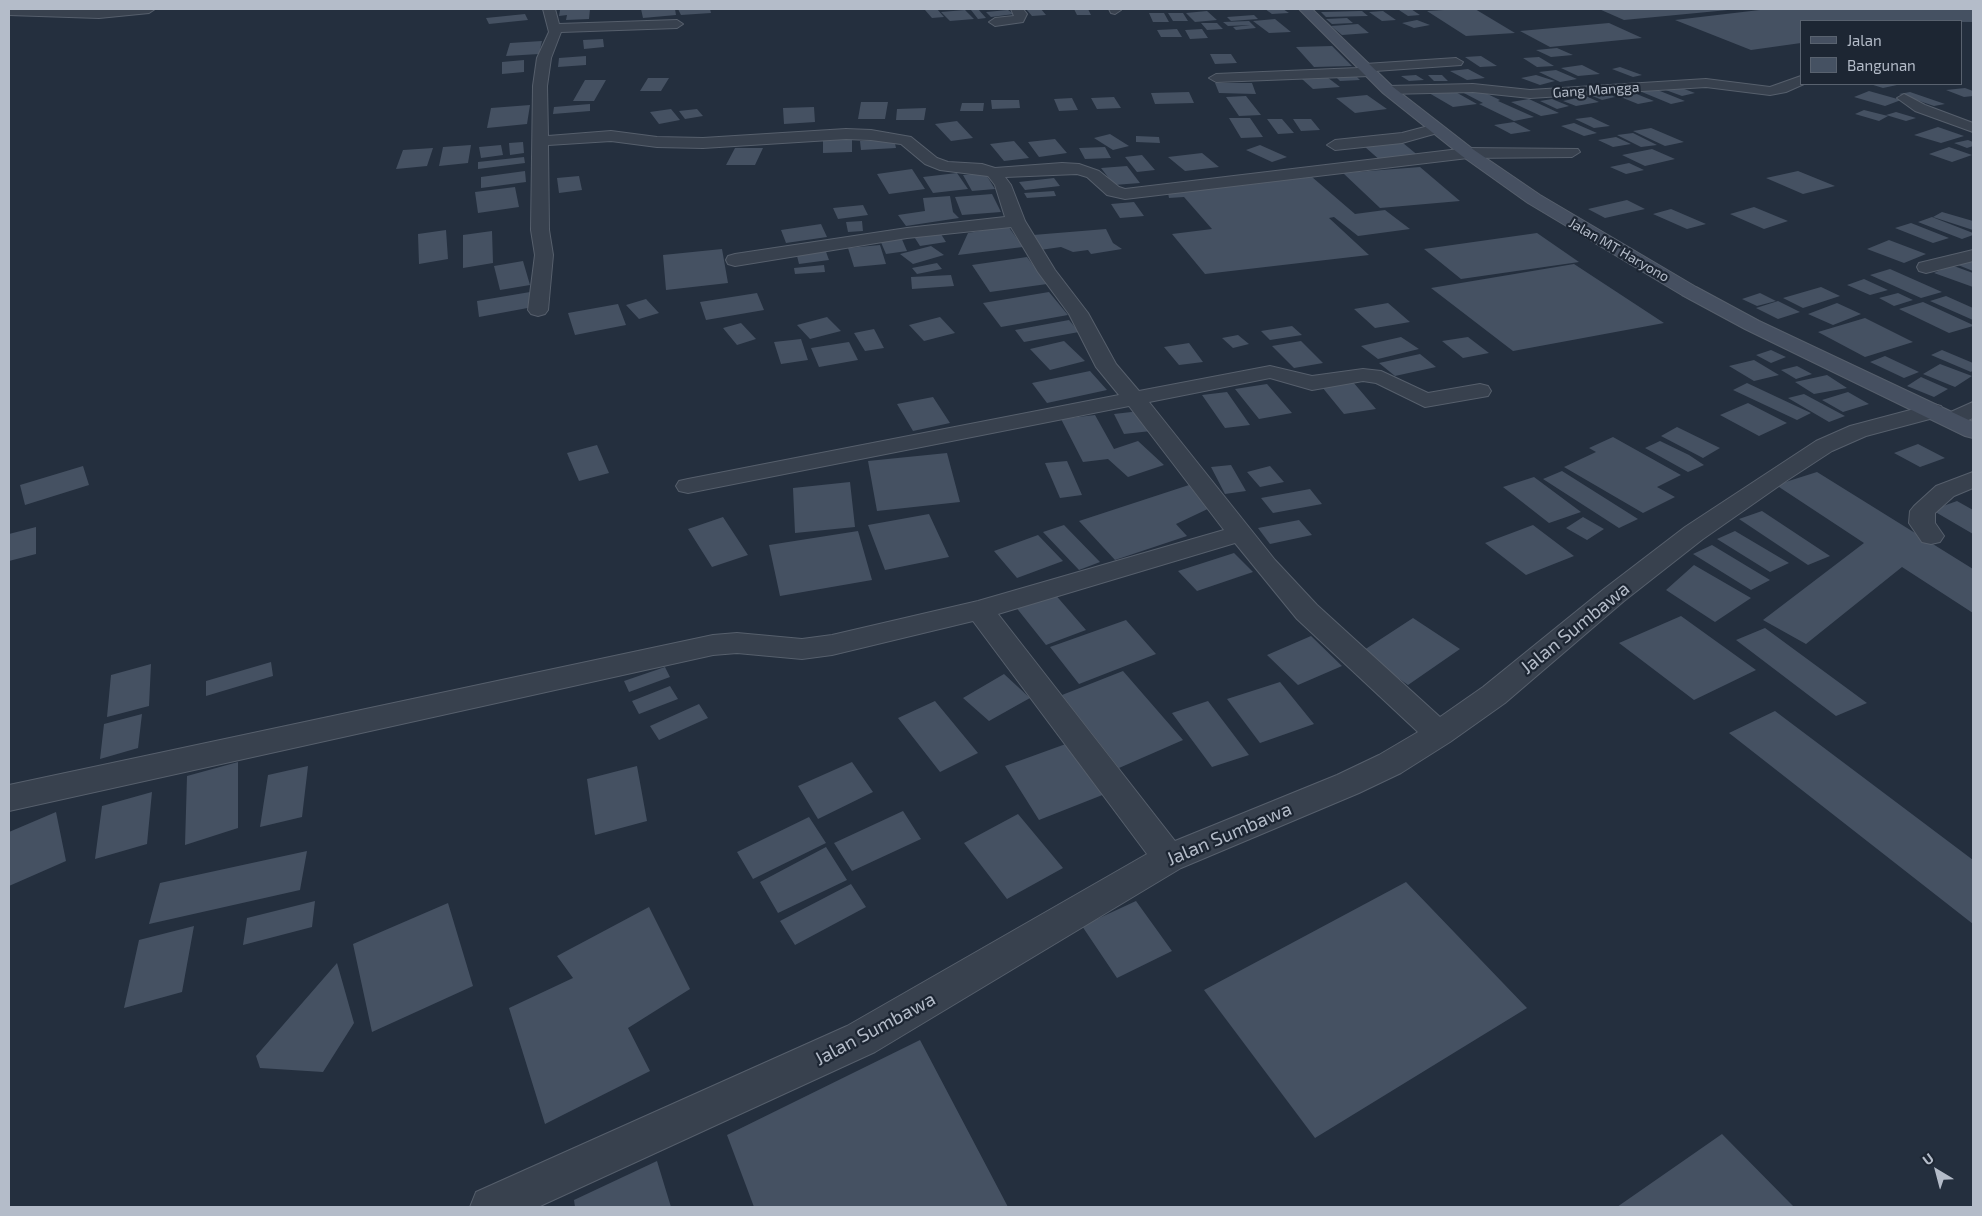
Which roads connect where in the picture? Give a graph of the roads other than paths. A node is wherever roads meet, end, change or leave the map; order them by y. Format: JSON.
{"nodes":[{"id":1,"x":149,"y":9,"type":"edge"},
{"id":2,"x":549,"y":9,"type":"edge"},
{"id":3,"x":1017,"y":9,"type":"edge"},
{"id":4,"x":1305,"y":9,"type":"edge"},
{"id":5,"x":9,"y":11,"type":"edge"},
{"id":6,"x":995,"y":22,"type":"dead end"},
{"id":7,"x":677,"y":24,"type":"dead end"},
{"id":8,"x":554,"y":28,"type":"junction"},
{"id":9,"x":1456,"y":62,"type":"dead end"},
{"id":10,"x":1367,"y":70,"type":"junction"},
{"id":11,"x":1216,"y":78,"type":"dead end"},
{"id":12,"x":1800,"y":80,"type":"edge"},
{"id":13,"x":1388,"y":90,"type":"junction"},
{"id":14,"x":1904,"y":98,"type":"dead end"},
{"id":15,"x":1973,"y":128,"type":"edge"},
{"id":16,"x":1436,"y":129,"type":"junction"},
{"id":17,"x":541,"y":141,"type":"junction"},
{"id":18,"x":1336,"y":145,"type":"dead end"},
{"id":19,"x":1572,"y":152,"type":"dead end"},
{"id":20,"x":1468,"y":153,"type":"junction"},
{"id":21,"x":994,"y":173,"type":"junction"},
{"id":22,"x":1016,"y":221,"type":"junction"},
{"id":23,"x":1973,"y":256,"type":"edge"},
{"id":24,"x":735,"y":260,"type":"dead end"},
{"id":25,"x":1926,"y":267,"type":"dead end"},
{"id":26,"x":538,"y":310,"type":"dead end"},
{"id":27,"x":1480,"y":391,"type":"dead end"},
{"id":28,"x":1133,"y":398,"type":"junction"},
{"id":29,"x":1973,"y":409,"type":"edge"},
{"id":30,"x":1942,"y":416,"type":"junction"},
{"id":31,"x":1973,"y":431,"type":"edge"},
{"id":32,"x":1973,"y":479,"type":"edge"},
{"id":33,"x":688,"y":486,"type":"dead end"},
{"id":34,"x":1241,"y":533,"type":"junction"},
{"id":35,"x":1931,"y":536,"type":"dead end"},
{"id":36,"x":980,"y":610,"type":"junction"},
{"id":37,"x":1439,"y":734,"type":"junction"},
{"id":38,"x":9,"y":798,"type":"edge"},
{"id":39,"x":1169,"y":858,"type":"junction"},
{"id":40,"x":491,"y":1207,"type":"edge"}],
"edges":[{"from":1,"to":5,"type":"street"},
{"from":2,"to":8,"type":"street"},
{"from":3,"to":6,"type":"street"},
{"from":4,"to":10,"type":"main road","name":"Jalan MT Haryono"},
{"from":7,"to":8,"type":"street"},
{"from":8,"to":17,"type":"street"},
{"from":9,"to":10,"type":"street"},
{"from":10,"to":11,"type":"street"},
{"from":10,"to":13,"type":"main road","name":"Jalan MT Haryono"},
{"from":12,"to":13,"type":"street","name":"Gang Mangga"},
{"from":13,"to":16,"type":"main road","name":"Jalan MT Haryono"},
{"from":14,"to":15,"type":"street"},
{"from":16,"to":18,"type":"street"},
{"from":16,"to":20,"type":"main road","name":"Jalan MT Haryono"},
{"from":17,"to":21,"type":"street"},
{"from":17,"to":26,"type":"street"},
{"from":19,"to":20,"type":"street"},
{"from":20,"to":21,"type":"street"},
{"from":20,"to":30,"type":"main road","name":"Jalan MT Haryono"},
{"from":21,"to":22,"type":"street"},
{"from":22,"to":24,"type":"street"},
{"from":22,"to":28,"type":"street"},
{"from":23,"to":25,"type":"street"},
{"from":27,"to":28,"type":"street"},
{"from":28,"to":33,"type":"street"},
{"from":28,"to":34,"type":"street"},
{"from":29,"to":30,"type":"street","name":"Jalan Sumbawa"},
{"from":30,"to":31,"type":"main road","name":"Jalan MT Haryono"},
{"from":30,"to":37,"type":"street","name":"Jalan Sumbawa"},
{"from":32,"to":35,"type":"street"},
{"from":34,"to":36,"type":"street"},
{"from":34,"to":37,"type":"street"},
{"from":36,"to":38,"type":"street"},
{"from":36,"to":39,"type":"street"},
{"from":37,"to":39,"type":"street","name":"Jalan Sumbawa"},
{"from":39,"to":40,"type":"street","name":"Jalan Sumbawa"}]}
